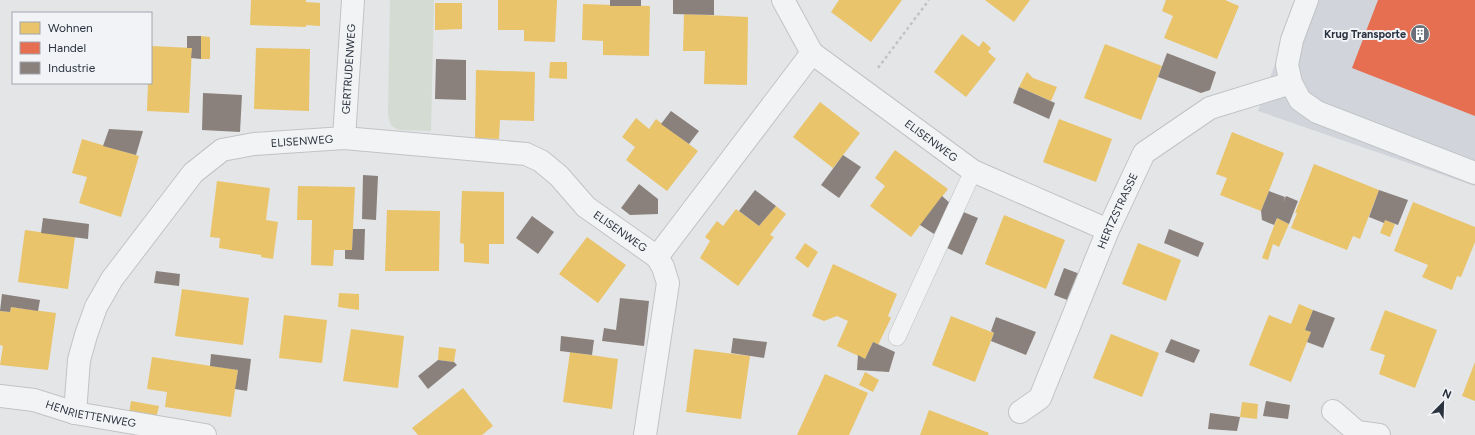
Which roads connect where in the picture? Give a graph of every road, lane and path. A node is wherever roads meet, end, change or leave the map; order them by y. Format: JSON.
{"nodes":[{"id":1,"x":353,"y":0,"type":"edge"},
{"id":2,"x":782,"y":0,"type":"edge"},
{"id":3,"x":929,"y":0,"type":"edge"},
{"id":4,"x":1307,"y":0,"type":"edge"},
{"id":5,"x":812,"y":53,"type":"junction"},
{"id":6,"x":1291,"y":83,"type":"junction"},
{"id":7,"x":862,"y":89,"type":"junction"},
{"id":8,"x":344,"y":138,"type":"junction"},
{"id":9,"x":973,"y":171,"type":"junction"},
{"id":10,"x":1475,"y":173,"type":"edge"},
{"id":11,"x":1108,"y":230,"type":"junction"},
{"id":12,"x":657,"y":257,"type":"junction"},
{"id":13,"x":897,"y":337,"type":"dead end"},
{"id":14,"x":0,"y":396,"type":"edge"},
{"id":15,"x":1333,"y":411,"type":"dead end"},
{"id":16,"x":1020,"y":412,"type":"dead end"},
{"id":17,"x":75,"y":413,"type":"junction"},
{"id":18,"x":205,"y":435,"type":"edge"},
{"id":19,"x":645,"y":435,"type":"edge"},
{"id":20,"x":1379,"y":435,"type":"edge"}],
"edges":[{"from":1,"to":8,"type":"street","name":"GERTRUDENWEG"},
{"from":2,"to":5,"type":"street","name":"ELISENWEG"},
{"from":3,"to":7,"type":"path"},
{"from":4,"to":6,"type":"street"},
{"from":5,"to":7,"type":"street","name":"ELISENWEG"},
{"from":5,"to":12,"type":"street","name":"ELISENWEG"},
{"from":6,"to":10,"type":"street"},
{"from":6,"to":11,"type":"street","name":"HERTZSTRASSE"},
{"from":7,"to":9,"type":"street","name":"ELISENWEG"},
{"from":8,"to":12,"type":"street","name":"ELISENWEG"},
{"from":8,"to":17,"type":"street","name":"ELISENWEG"},
{"from":9,"to":11,"type":"street","name":"ELISENWEG"},
{"from":9,"to":13,"type":"lane"},
{"from":11,"to":16,"type":"street","name":"HERTZSTRASSE"},
{"from":12,"to":19,"type":"street","name":"ELISENWEG"},
{"from":14,"to":17,"type":"street","name":"HENRIETTENWEG"},
{"from":15,"to":20,"type":"street"},
{"from":17,"to":18,"type":"street","name":"HENRIETTENWEG"}]}
